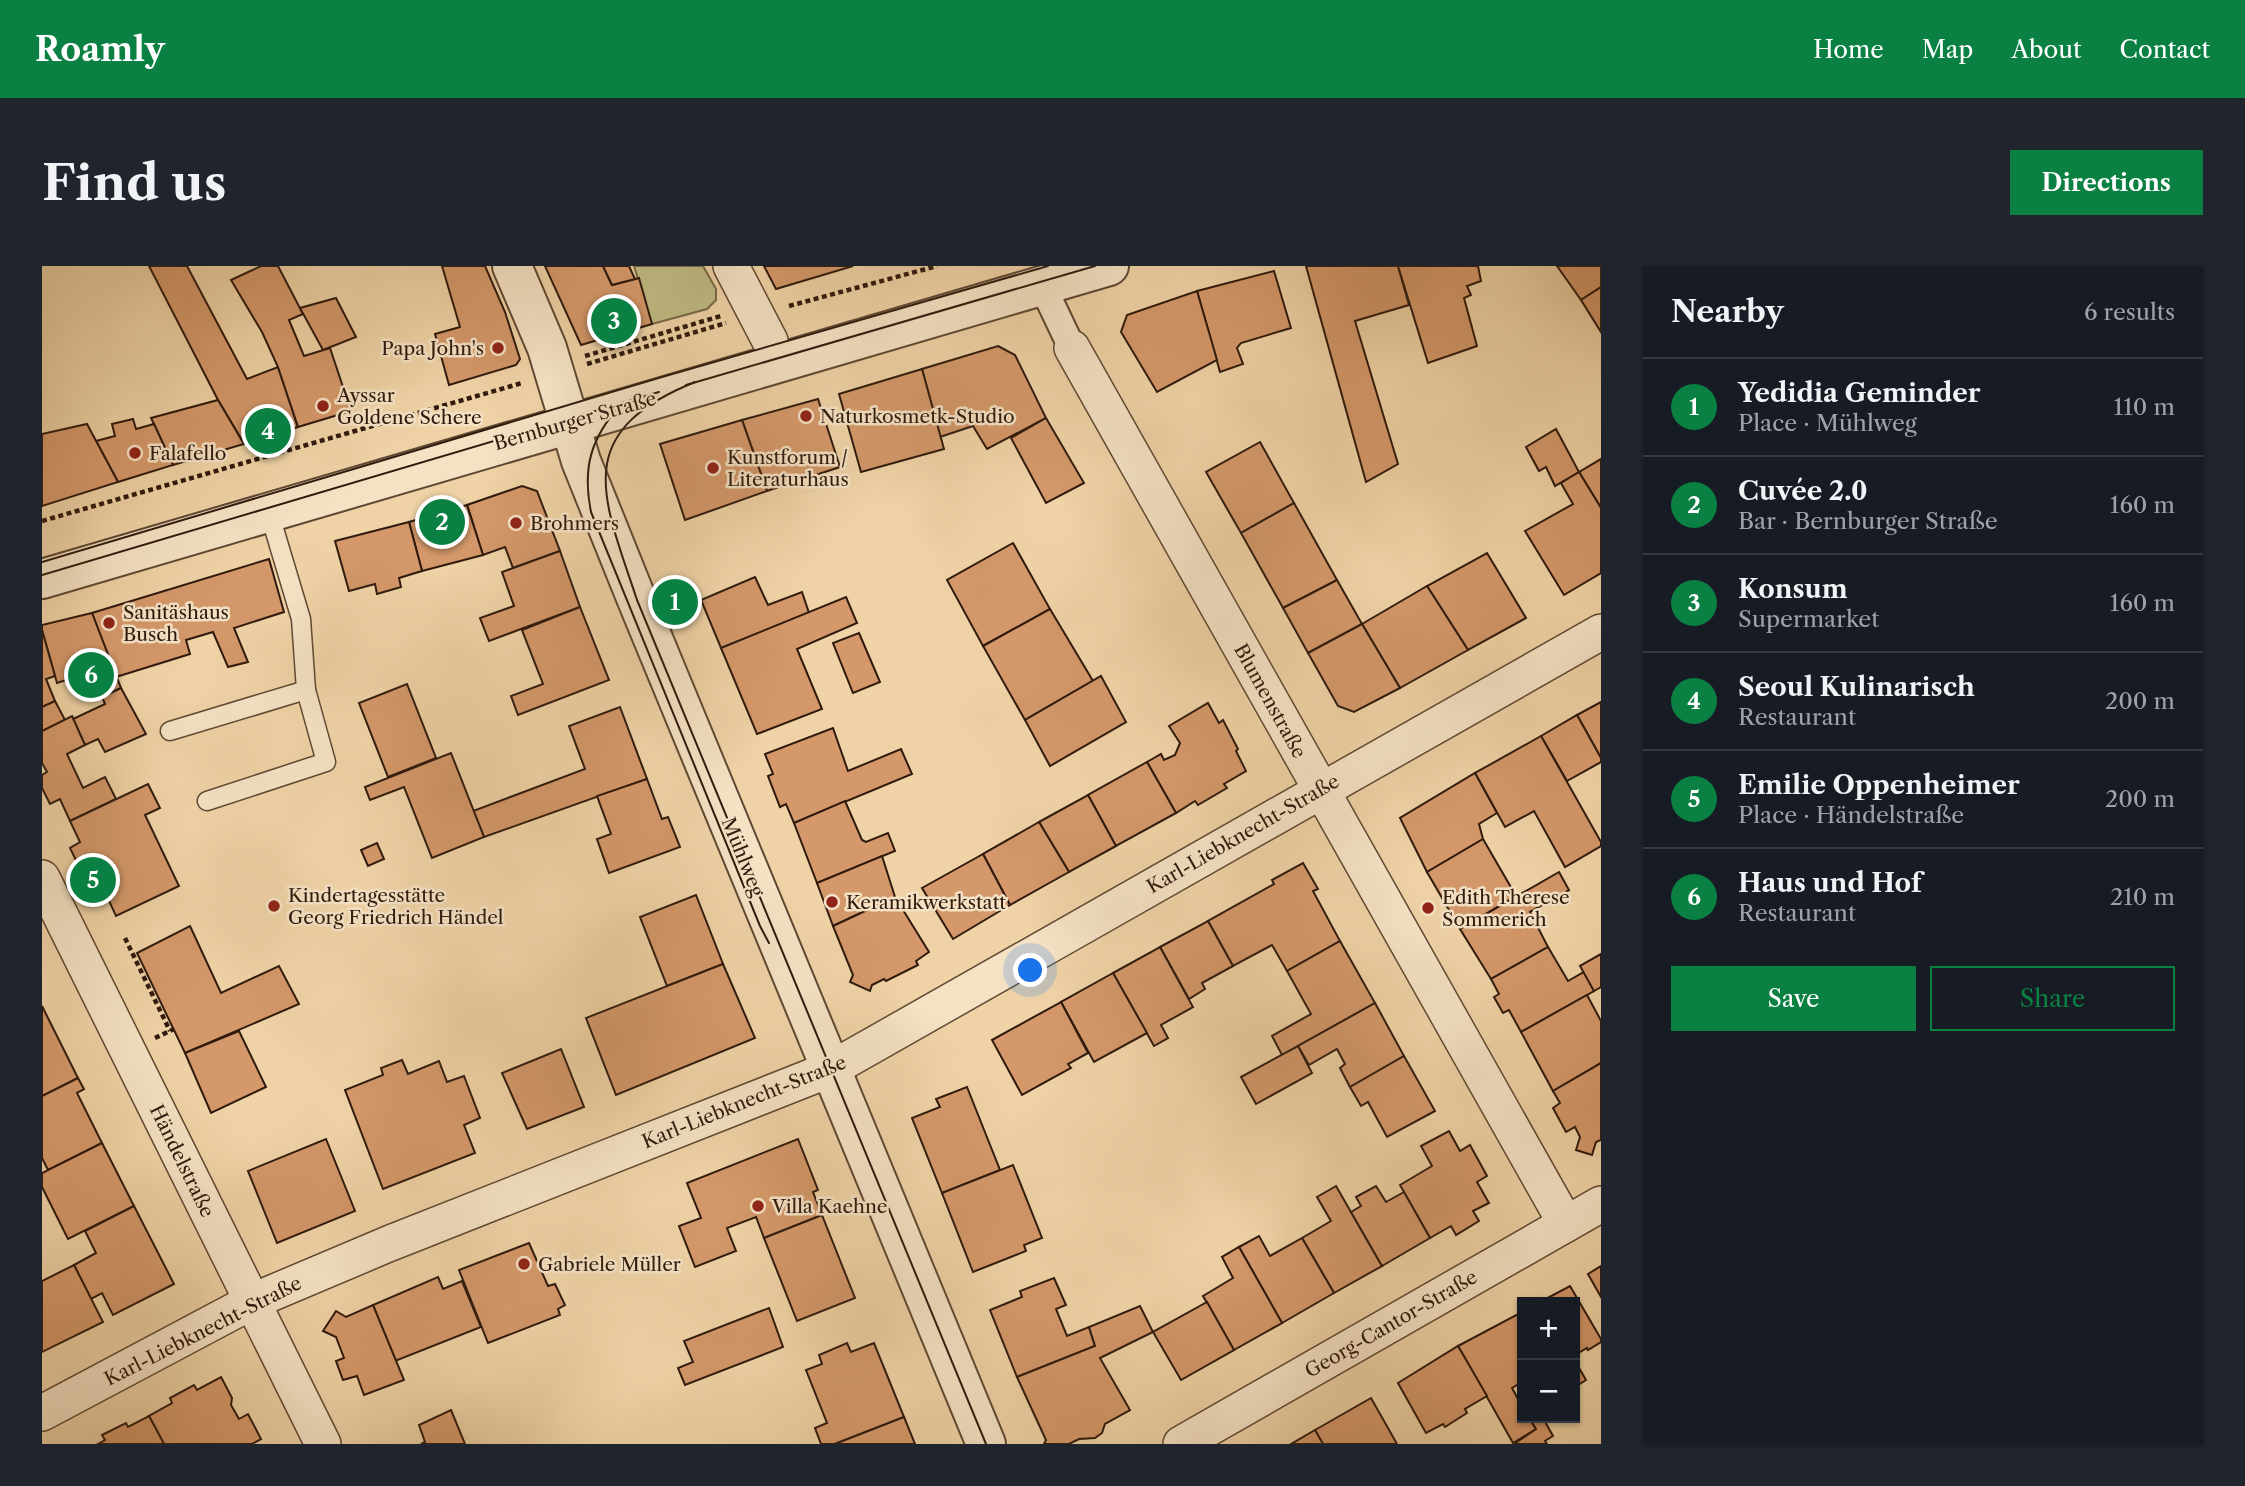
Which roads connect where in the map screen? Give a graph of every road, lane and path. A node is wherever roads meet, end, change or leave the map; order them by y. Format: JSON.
{"nodes":[{"id":1,"x":512,"y":266,"type":"edge"},
{"id":2,"x":732,"y":266,"type":"edge"},
{"id":3,"x":937,"y":266,"type":"edge"},
{"id":4,"x":1109,"y":266,"type":"edge"},
{"id":5,"x":1033,"y":275,"type":"edge"},
{"id":6,"x":799,"y":303,"type":"dead end"},
{"id":7,"x":745,"y":313,"type":"junction"},
{"id":8,"x":770,"y":341,"type":"junction"},
{"id":9,"x":1072,"y":348,"type":"joint"},
{"id":10,"x":578,"y":355,"type":"dead end"},
{"id":11,"x":600,"y":360,"type":"dead end"},
{"id":12,"x":516,"y":385,"type":"dead end"},
{"id":13,"x":566,"y":413,"type":"junction"},
{"id":14,"x":269,"y":512,"type":"junction"},
{"id":15,"x":42,"y":521,"type":"edge"},
{"id":16,"x":42,"y":551,"type":"edge"},
{"id":17,"x":42,"y":579,"type":"edge"},
{"id":18,"x":1601,"y":632,"type":"edge"},
{"id":19,"x":306,"y":690,"type":"junction"},
{"id":20,"x":170,"y":731,"type":"dead end"},
{"id":21,"x":1320,"y":790,"type":"junction"},
{"id":22,"x":207,"y":801,"type":"dead end"},
{"id":23,"x":42,"y":878,"type":"edge"},
{"id":24,"x":125,"y":938,"type":"dead end"},
{"id":25,"x":154,"y":1039,"type":"dead end"},
{"id":26,"x":831,"y":1069,"type":"junction"},
{"id":27,"x":1601,"y":1204,"type":"edge"},
{"id":28,"x":1566,"y":1224,"type":"junction"},
{"id":29,"x":251,"y":1302,"type":"junction"},
{"id":30,"x":42,"y":1413,"type":"edge"},
{"id":31,"x":323,"y":1444,"type":"edge"},
{"id":32,"x":986,"y":1444,"type":"edge"},
{"id":33,"x":1181,"y":1444,"type":"edge"}],
"edges":[{"from":1,"to":13,"type":"street","name":"Mühlweg"},
{"from":2,"to":7,"type":"street"},
{"from":3,"to":6,"type":"path"},
{"from":4,"to":5,"type":"street","name":"Bernburger Straße"},
{"from":5,"to":8,"type":"street","name":"Bernburger Straße"},
{"from":5,"to":9,"type":"street","name":"Blumenstraße"},
{"from":5,"to":13,"type":"street","name":"Bernburger Straße"},
{"from":7,"to":8,"type":"street"},
{"from":7,"to":10,"type":"path"},
{"from":7,"to":11,"type":"path"},
{"from":8,"to":13,"type":"street","name":"Bernburger Straße"},
{"from":9,"to":21,"type":"street","name":"Blumenstraße"},
{"from":12,"to":15,"type":"path"},
{"from":13,"to":14,"type":"street","name":"Bernburger Straße"},
{"from":13,"to":16,"type":"street","name":"Bernburger Straße"},
{"from":13,"to":26,"type":"street","name":"Mühlweg"},
{"from":14,"to":17,"type":"street","name":"Bernburger Straße"},
{"from":14,"to":19,"type":"lane"},
{"from":18,"to":21,"type":"street","name":"Karl-Liebknecht-Straße"},
{"from":19,"to":20,"type":"lane"},
{"from":19,"to":22,"type":"lane"},
{"from":21,"to":26,"type":"street","name":"Karl-Liebknecht-Straße"},
{"from":21,"to":28,"type":"street","name":"Blumenstraße"},
{"from":23,"to":29,"type":"street","name":"Händelstraße"},
{"from":24,"to":25,"type":"path"},
{"from":26,"to":29,"type":"street","name":"Karl-Liebknecht-Straße"},
{"from":26,"to":32,"type":"street","name":"Mühlweg"},
{"from":27,"to":28,"type":"street","name":"Georg-Cantor-Straße"},
{"from":28,"to":33,"type":"street","name":"Georg-Cantor-Straße"},
{"from":29,"to":30,"type":"street","name":"Karl-Liebknecht-Straße"},
{"from":29,"to":31,"type":"street","name":"Händelstraße"}]}
